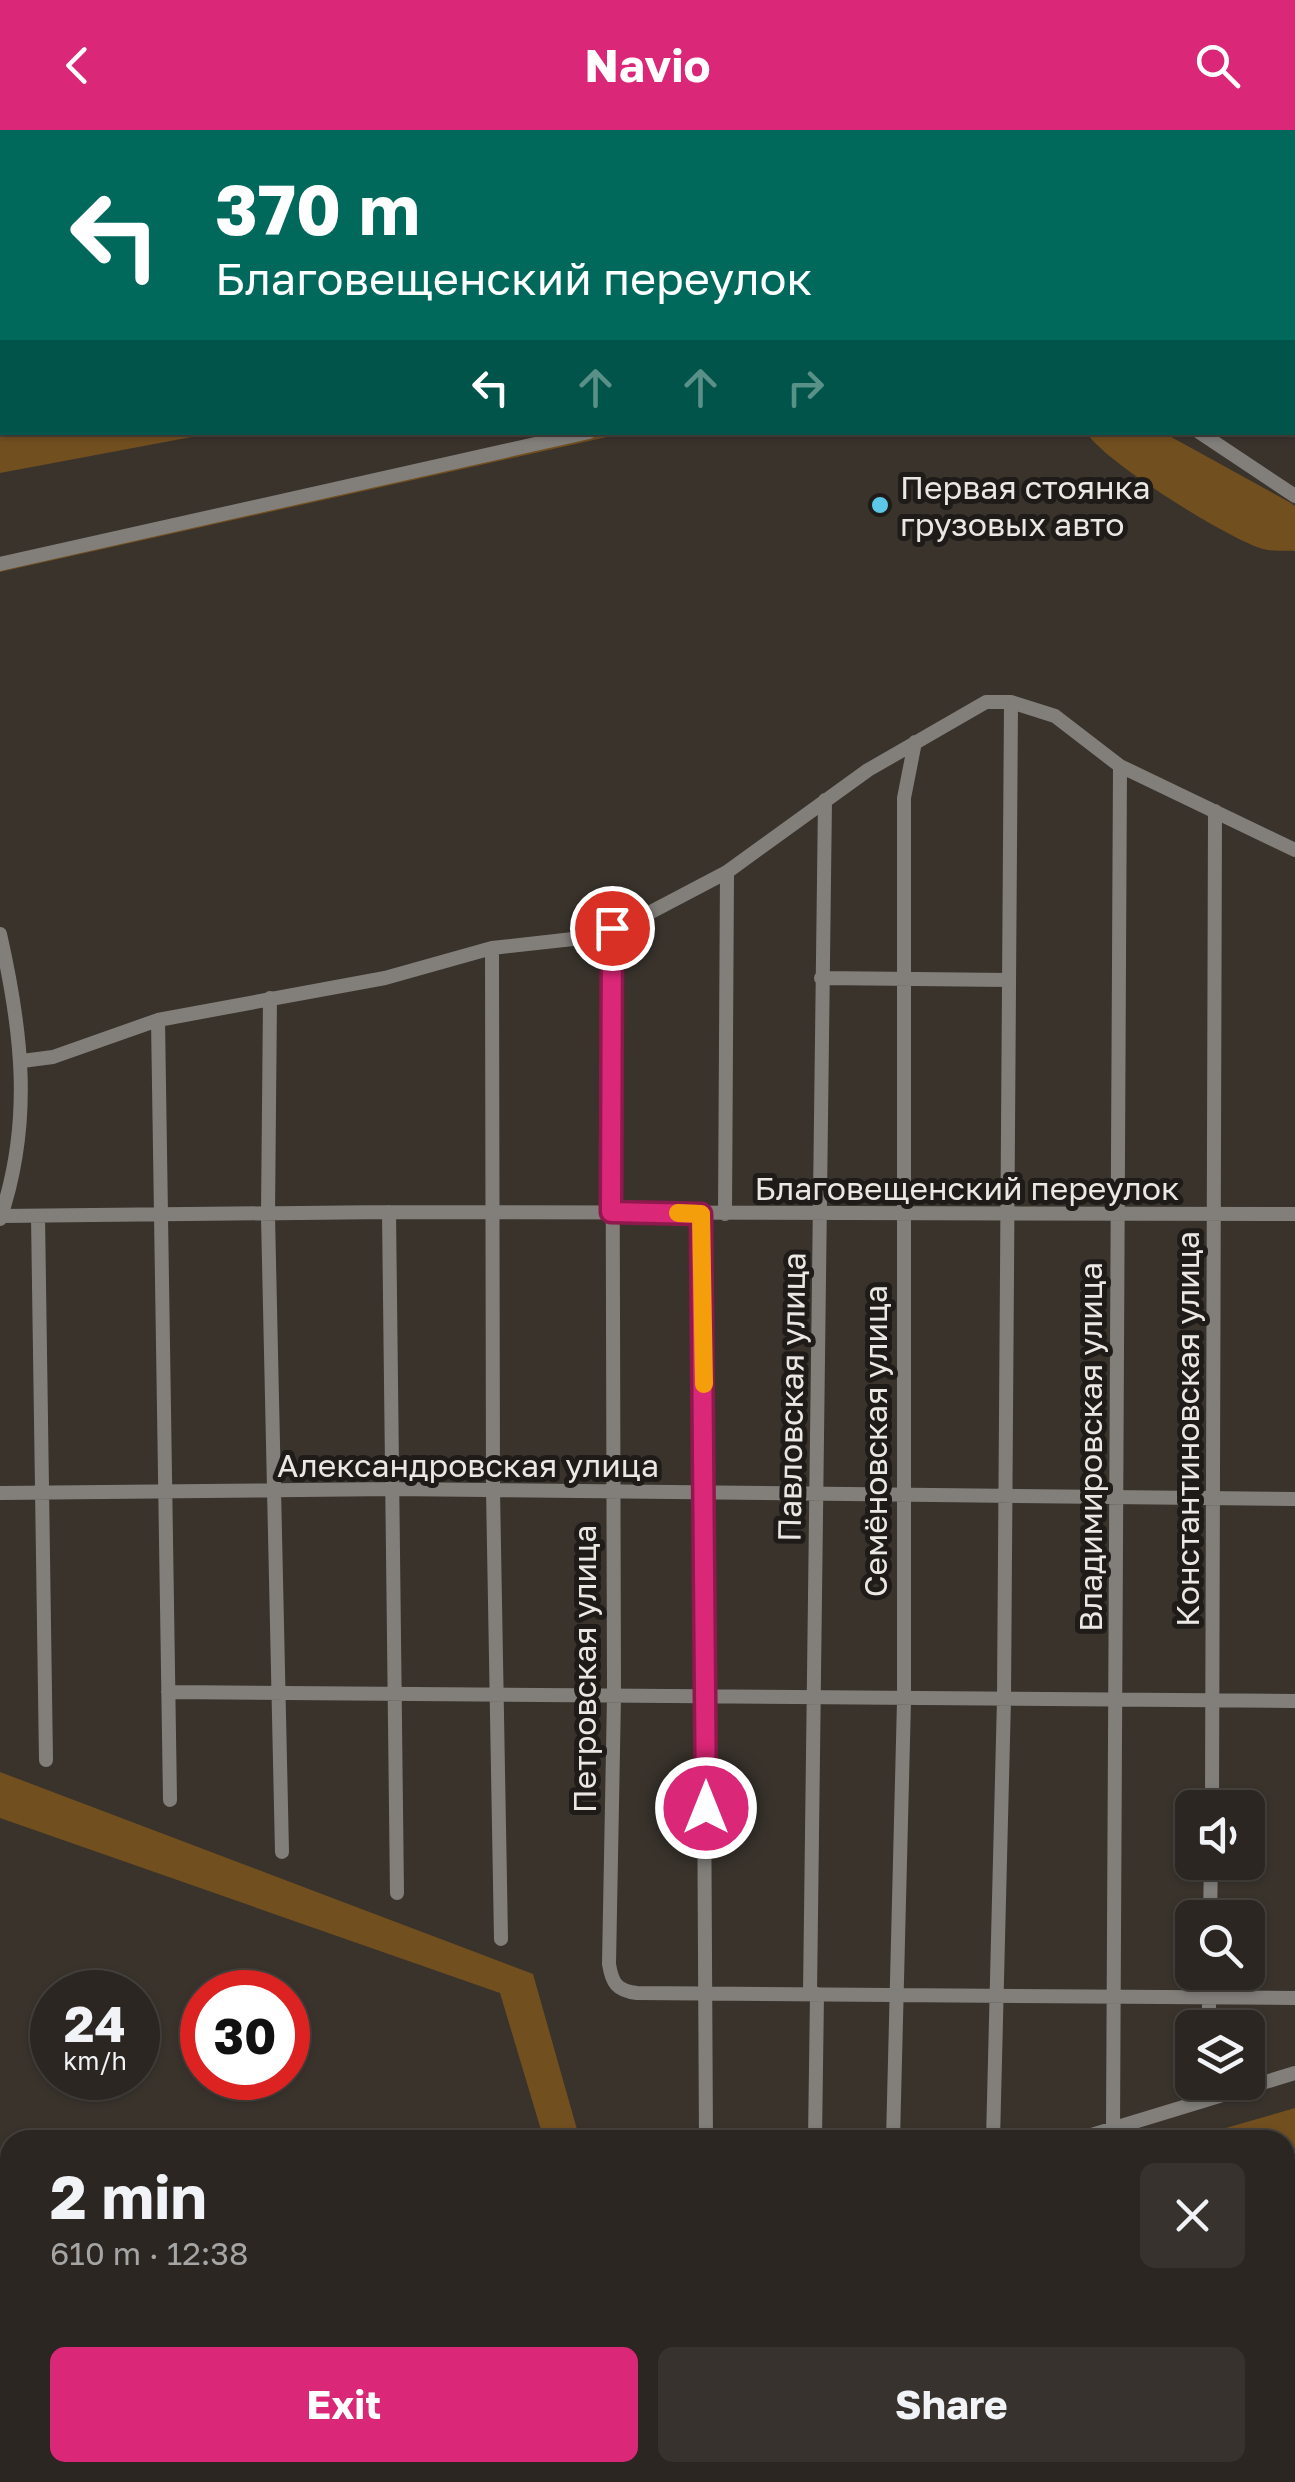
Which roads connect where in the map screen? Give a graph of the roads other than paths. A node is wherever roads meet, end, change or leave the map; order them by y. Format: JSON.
{"nodes":[{"id":1,"x":576,"y":435,"type":"edge"},
{"id":2,"x":1204,"y":435,"type":"edge"},
{"id":3,"x":1295,"y":496,"type":"edge"},
{"id":4,"x":0,"y":564,"type":"edge"},
{"id":5,"x":1011,"y":702,"type":"junction"},
{"id":6,"x":916,"y":742,"type":"junction"},
{"id":7,"x":1120,"y":766,"type":"junction"},
{"id":8,"x":825,"y":800,"type":"junction"},
{"id":9,"x":1215,"y":811,"type":"junction"},
{"id":10,"x":1295,"y":850,"type":"edge"},
{"id":11,"x":727,"y":872,"type":"junction"},
{"id":12,"x":612,"y":928,"type":"junction"},
{"id":13,"x":0,"y":934,"type":"edge"},
{"id":14,"x":492,"y":948,"type":"junction"},
{"id":15,"x":821,"y":978,"type":"junction"},
{"id":16,"x":903,"y":978,"type":"junction"},
{"id":17,"x":1008,"y":980,"type":"junction"},
{"id":18,"x":270,"y":998,"type":"junction"},
{"id":19,"x":158,"y":1020,"type":"junction"},
{"id":20,"x":22,"y":1062,"type":"junction"},
{"id":21,"x":389,"y":1212,"type":"junction"},
{"id":22,"x":491,"y":1212,"type":"junction"},
{"id":23,"x":611,"y":1212,"type":"junction"},
{"id":24,"x":701,"y":1214,"type":"junction"},
{"id":25,"x":725,"y":1214,"type":"junction"},
{"id":26,"x":1295,"y":1214,"type":"edge"},
{"id":27,"x":158,"y":1215,"type":"junction"},
{"id":28,"x":821,"y":1215,"type":"junction"},
{"id":29,"x":901,"y":1215,"type":"junction"},
{"id":30,"x":38,"y":1216,"type":"junction"},
{"id":31,"x":268,"y":1216,"type":"junction"},
{"id":32,"x":1008,"y":1216,"type":"junction"},
{"id":33,"x":1120,"y":1216,"type":"junction"},
{"id":34,"x":1214,"y":1216,"type":"junction"},
{"id":35,"x":1,"y":1218,"type":"edge"},
{"id":36,"x":163,"y":1489,"type":"junction"},
{"id":37,"x":393,"y":1489,"type":"junction"},
{"id":38,"x":493,"y":1490,"type":"junction"},
{"id":39,"x":278,"y":1491,"type":"junction"},
{"id":40,"x":42,"y":1492,"type":"junction"},
{"id":41,"x":0,"y":1493,"type":"edge"},
{"id":42,"x":611,"y":1493,"type":"junction"},
{"id":43,"x":818,"y":1493,"type":"junction"},
{"id":44,"x":706,"y":1494,"type":"junction"},
{"id":45,"x":903,"y":1494,"type":"junction"},
{"id":46,"x":1118,"y":1494,"type":"junction"},
{"id":47,"x":1002,"y":1495,"type":"junction"},
{"id":48,"x":1214,"y":1496,"type":"junction"},
{"id":49,"x":1295,"y":1500,"type":"edge"},
{"id":50,"x":168,"y":1692,"type":"junction"},
{"id":51,"x":280,"y":1694,"type":"junction"},
{"id":52,"x":397,"y":1695,"type":"junction"},
{"id":53,"x":614,"y":1696,"type":"junction"},
{"id":54,"x":496,"y":1698,"type":"junction"},
{"id":55,"x":706,"y":1698,"type":"junction"},
{"id":56,"x":1004,"y":1699,"type":"junction"},
{"id":57,"x":813,"y":1700,"type":"junction"},
{"id":58,"x":904,"y":1700,"type":"junction"},
{"id":59,"x":1116,"y":1700,"type":"junction"},
{"id":60,"x":1214,"y":1702,"type":"junction"},
{"id":61,"x":1295,"y":1702,"type":"edge"},
{"id":62,"x":46,"y":1760,"type":"dead end"},
{"id":63,"x":1212,"y":1790,"type":"edge"},
{"id":64,"x":170,"y":1800,"type":"dead end"},
{"id":65,"x":282,"y":1852,"type":"dead end"},
{"id":66,"x":396,"y":1893,"type":"dead end"},
{"id":67,"x":501,"y":1939,"type":"dead end"},
{"id":68,"x":1209,"y":1990,"type":"edge"},
{"id":69,"x":707,"y":1992,"type":"junction"},
{"id":70,"x":813,"y":1994,"type":"junction"},
{"id":71,"x":996,"y":1994,"type":"junction"},
{"id":72,"x":898,"y":1995,"type":"junction"},
{"id":73,"x":1114,"y":1995,"type":"junction"},
{"id":74,"x":1209,"y":1996,"type":"junction"},
{"id":75,"x":1295,"y":1998,"type":"edge"},
{"id":76,"x":1209,"y":2010,"type":"edge"},
{"id":77,"x":1295,"y":2073,"type":"edge"},
{"id":78,"x":1265,"y":2079,"type":"edge"},
{"id":79,"x":1184,"y":2100,"type":"edge"},
{"id":80,"x":1113,"y":2129,"type":"junction"},
{"id":81,"x":706,"y":2130,"type":"edge"},
{"id":82,"x":815,"y":2130,"type":"edge"},
{"id":83,"x":893,"y":2130,"type":"edge"},
{"id":84,"x":993,"y":2130,"type":"edge"},
{"id":85,"x":1110,"y":2130,"type":"edge"}],
"edges":[{"from":1,"to":4,"type":"street"},
{"from":2,"to":3,"type":"street"},
{"from":5,"to":6,"type":"street"},
{"from":5,"to":7,"type":"street"},
{"from":5,"to":17,"type":"street"},
{"from":6,"to":8,"type":"street"},
{"from":6,"to":16,"type":"street","name":"Семёновская улица"},
{"from":7,"to":9,"type":"street"},
{"from":7,"to":33,"type":"street","name":"Владимировская улица"},
{"from":8,"to":11,"type":"street"},
{"from":8,"to":15,"type":"street","name":"Павловская улица"},
{"from":9,"to":10,"type":"street"},
{"from":9,"to":34,"type":"street","name":"Константиновская улица"},
{"from":11,"to":12,"type":"street"},
{"from":11,"to":25,"type":"street"},
{"from":12,"to":14,"type":"street"},
{"from":12,"to":23,"type":"street","name":"Петровская улица"},
{"from":13,"to":20,"type":"street"},
{"from":14,"to":18,"type":"street"},
{"from":14,"to":22,"type":"street"},
{"from":15,"to":16,"type":"street"},
{"from":15,"to":28,"type":"street","name":"Павловская улица"},
{"from":16,"to":17,"type":"street"},
{"from":16,"to":29,"type":"street","name":"Семёновская улица"},
{"from":17,"to":32,"type":"street"},
{"from":18,"to":19,"type":"street"},
{"from":18,"to":31,"type":"street"},
{"from":19,"to":20,"type":"street"},
{"from":19,"to":27,"type":"street"},
{"from":20,"to":35,"type":"street"},
{"from":21,"to":22,"type":"street","name":"Благовещенский переулок"},
{"from":21,"to":31,"type":"street","name":"Благовещенский переулок"},
{"from":21,"to":37,"type":"street"},
{"from":22,"to":23,"type":"street","name":"Благовещенский переулок"},
{"from":22,"to":38,"type":"street"},
{"from":23,"to":24,"type":"street","name":"Благовещенский переулок"},
{"from":23,"to":42,"type":"street","name":"Петровская улица"},
{"from":24,"to":25,"type":"street","name":"Благовещенский переулок"},
{"from":24,"to":44,"type":"street"},
{"from":25,"to":28,"type":"street","name":"Благовещенский переулок"},
{"from":26,"to":34,"type":"street","name":"Благовещенский переулок"},
{"from":27,"to":30,"type":"street","name":"Благовещенский переулок"},
{"from":27,"to":31,"type":"street","name":"Благовещенский переулок"},
{"from":27,"to":36,"type":"street"},
{"from":28,"to":29,"type":"street","name":"Благовещенский переулок"},
{"from":28,"to":43,"type":"street","name":"Павловская улица"},
{"from":29,"to":32,"type":"street","name":"Благовещенский переулок"},
{"from":29,"to":45,"type":"street","name":"Семёновская улица"},
{"from":30,"to":35,"type":"street","name":"Благовещенский переулок"},
{"from":30,"to":40,"type":"street"},
{"from":31,"to":39,"type":"street"},
{"from":32,"to":33,"type":"street","name":"Благовещенский переулок"},
{"from":32,"to":47,"type":"street"},
{"from":33,"to":34,"type":"street","name":"Благовещенский переулок"},
{"from":33,"to":46,"type":"street","name":"Владимировская улица"},
{"from":34,"to":48,"type":"street","name":"Константиновская улица"},
{"from":36,"to":39,"type":"street","name":"Александровская улица"},
{"from":36,"to":40,"type":"street","name":"Александровская улица"},
{"from":36,"to":50,"type":"street"},
{"from":37,"to":38,"type":"street","name":"Александровская улица"},
{"from":37,"to":39,"type":"street","name":"Александровская улица"},
{"from":37,"to":52,"type":"street"},
{"from":38,"to":42,"type":"street","name":"Александровская улица"},
{"from":38,"to":54,"type":"street"},
{"from":39,"to":51,"type":"street"},
{"from":40,"to":41,"type":"street","name":"Александровская улица"},
{"from":40,"to":62,"type":"street"},
{"from":42,"to":44,"type":"street","name":"Александровская улица"},
{"from":42,"to":53,"type":"street","name":"Петровская улица"},
{"from":43,"to":44,"type":"street","name":"Александровская улица"},
{"from":43,"to":45,"type":"street","name":"Александровская улица"},
{"from":43,"to":57,"type":"street","name":"Павловская улица"},
{"from":44,"to":55,"type":"street"},
{"from":45,"to":47,"type":"street","name":"Александровская улица"},
{"from":45,"to":58,"type":"street","name":"Семёновская улица"},
{"from":46,"to":47,"type":"street","name":"Александровская улица"},
{"from":46,"to":48,"type":"street","name":"Александровская улица"},
{"from":46,"to":59,"type":"street","name":"Владимировская улица"},
{"from":47,"to":56,"type":"street"},
{"from":48,"to":49,"type":"street","name":"Александровская улица"},
{"from":48,"to":60,"type":"street","name":"Константиновская улица"},
{"from":50,"to":51,"type":"street"},
{"from":50,"to":64,"type":"street"},
{"from":51,"to":52,"type":"street"},
{"from":51,"to":65,"type":"street"},
{"from":52,"to":54,"type":"street"},
{"from":52,"to":66,"type":"street"},
{"from":53,"to":54,"type":"street"},
{"from":53,"to":55,"type":"street"},
{"from":53,"to":69,"type":"street","name":"Петровская улица"},
{"from":54,"to":67,"type":"street"},
{"from":55,"to":57,"type":"street"},
{"from":55,"to":69,"type":"street"},
{"from":56,"to":58,"type":"street"},
{"from":56,"to":59,"type":"street"},
{"from":56,"to":71,"type":"street"},
{"from":57,"to":58,"type":"street"},
{"from":57,"to":70,"type":"street","name":"Павловская улица"},
{"from":58,"to":72,"type":"street","name":"Семёновская улица"},
{"from":59,"to":60,"type":"street"},
{"from":59,"to":73,"type":"street","name":"Владимировская улица"},
{"from":60,"to":61,"type":"street"},
{"from":60,"to":63,"type":"street","name":"Константиновская улица"},
{"from":68,"to":74,"type":"street"},
{"from":69,"to":70,"type":"street"},
{"from":69,"to":81,"type":"street"},
{"from":70,"to":72,"type":"street"},
{"from":70,"to":82,"type":"street","name":"Павловская улица"},
{"from":71,"to":72,"type":"street"},
{"from":71,"to":73,"type":"street"},
{"from":71,"to":84,"type":"street"},
{"from":72,"to":83,"type":"street","name":"Семёновская улица"},
{"from":73,"to":74,"type":"street"},
{"from":73,"to":80,"type":"street","name":"Владимировская улица"},
{"from":74,"to":75,"type":"street"},
{"from":74,"to":76,"type":"street"},
{"from":77,"to":78,"type":"street"},
{"from":79,"to":80,"type":"street"},
{"from":80,"to":85,"type":"street"}]}
